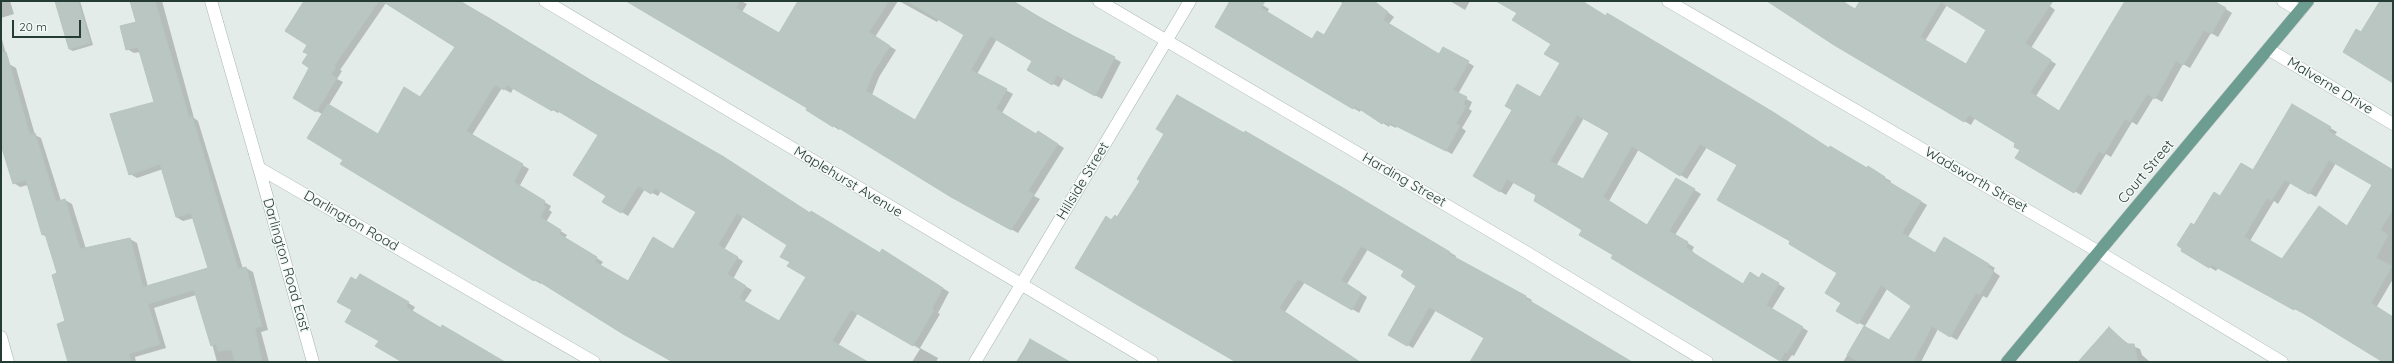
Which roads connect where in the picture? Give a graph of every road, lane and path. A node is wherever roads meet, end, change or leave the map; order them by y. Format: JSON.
{"nodes":[{"id":1,"x":211,"y":1,"type":"edge"},
{"id":2,"x":545,"y":1,"type":"edge"},
{"id":3,"x":1099,"y":1,"type":"edge"},
{"id":4,"x":1190,"y":1,"type":"edge"},
{"id":5,"x":1668,"y":1,"type":"edge"},
{"id":6,"x":2283,"y":1,"type":"edge"},
{"id":7,"x":2308,"y":1,"type":"edge"},
{"id":8,"x":2300,"y":11,"type":"junction"},
{"id":9,"x":1166,"y":41,"type":"junction"},
{"id":10,"x":2268,"y":49,"type":"junction"},
{"id":11,"x":2393,"y":124,"type":"edge"},
{"id":12,"x":259,"y":168,"type":"junction"},
{"id":13,"x":2099,"y":252,"type":"junction"},
{"id":14,"x":1021,"y":284,"type":"junction"},
{"id":15,"x":1,"y":337,"type":"edge"},
{"id":16,"x":8,"y":362,"type":"edge"},
{"id":17,"x":313,"y":362,"type":"edge"},
{"id":18,"x":594,"y":362,"type":"edge"},
{"id":19,"x":975,"y":362,"type":"edge"},
{"id":20,"x":1152,"y":362,"type":"edge"},
{"id":21,"x":1707,"y":362,"type":"edge"},
{"id":22,"x":2007,"y":362,"type":"edge"},
{"id":23,"x":2282,"y":362,"type":"edge"}],
"edges":[{"from":1,"to":12,"type":"street"},
{"from":2,"to":14,"type":"street","name":"Maplehurst Avenue"},
{"from":3,"to":9,"type":"street","name":"Harding Street"},
{"from":4,"to":9,"type":"street","name":"Hillside Street"},
{"from":5,"to":13,"type":"street","name":"Wadsworth Street"},
{"from":6,"to":8,"type":"street"},
{"from":7,"to":8,"type":"main road","name":"Court Street"},
{"from":8,"to":10,"type":"main road","name":"Court Street"},
{"from":9,"to":14,"type":"street","name":"Hillside Street"},
{"from":9,"to":21,"type":"street","name":"Harding Street"},
{"from":10,"to":11,"type":"street","name":"Malverne Drive"},
{"from":10,"to":13,"type":"main road","name":"Court Street"},
{"from":12,"to":17,"type":"street","name":"Darlington Road East"},
{"from":12,"to":18,"type":"street","name":"Darlington Road"},
{"from":13,"to":22,"type":"main road","name":"Court Street"},
{"from":13,"to":23,"type":"street","name":"Wadsworth Street"},
{"from":14,"to":19,"type":"street","name":"Hillside Street"},
{"from":14,"to":20,"type":"street","name":"Maplehurst Avenue"},
{"from":15,"to":16,"type":"street"}]}
